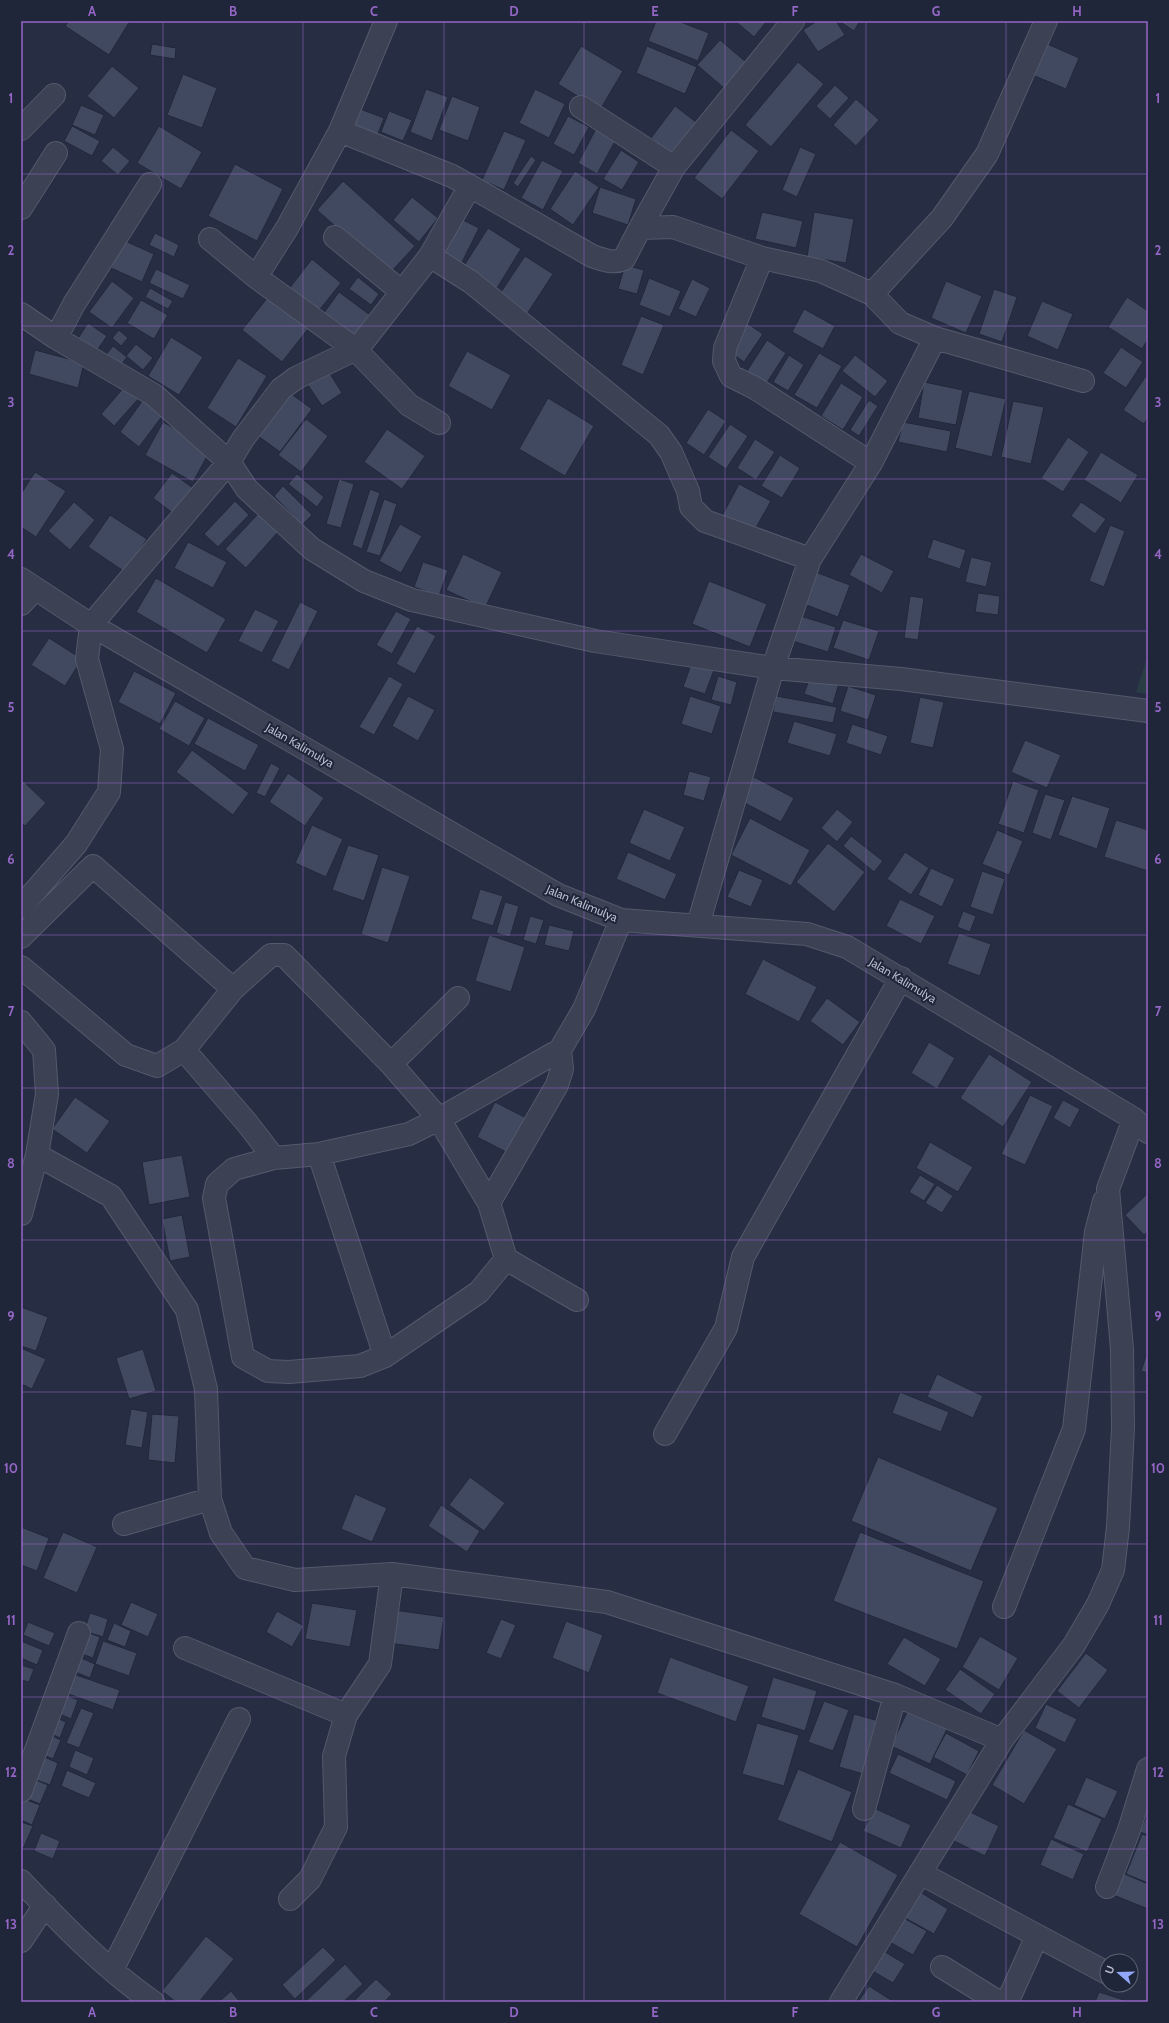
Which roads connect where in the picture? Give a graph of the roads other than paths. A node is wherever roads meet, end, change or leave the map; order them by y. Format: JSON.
{"nodes":[{"id":1,"x":386,"y":21,"type":"edge"},
{"id":2,"x":793,"y":21,"type":"edge"},
{"id":3,"x":1046,"y":21,"type":"edge"},
{"id":4,"x":54,"y":94,"type":"dead end"},
{"id":5,"x":581,"y":107,"type":"dead end"},
{"id":6,"x":21,"y":129,"type":"edge"},
{"id":7,"x":340,"y":131,"type":"junction"},
{"id":8,"x":56,"y":153,"type":"dead end"},
{"id":9,"x":674,"y":167,"type":"junction"},
{"id":10,"x":150,"y":184,"type":"dead end"},
{"id":11,"x":470,"y":186,"type":"junction"},
{"id":12,"x":21,"y":208,"type":"edge"},
{"id":13,"x":640,"y":228,"type":"junction"},
{"id":14,"x":335,"y":237,"type":"dead end"},
{"id":15,"x":210,"y":239,"type":"dead end"},
{"id":16,"x":430,"y":256,"type":"junction"},
{"id":17,"x":762,"y":258,"type":"junction"},
{"id":18,"x":256,"y":276,"type":"junction"},
{"id":19,"x":402,"y":292,"type":"junction"},
{"id":20,"x":872,"y":294,"type":"junction"},
{"id":21,"x":21,"y":314,"type":"edge"},
{"id":22,"x":56,"y":338,"type":"junction"},
{"id":23,"x":935,"y":338,"type":"junction"},
{"id":24,"x":355,"y":349,"type":"junction"},
{"id":25,"x":1083,"y":381,"type":"dead end"},
{"id":26,"x":439,"y":423,"type":"dead end"},
{"id":27,"x":229,"y":462,"type":"junction"},
{"id":28,"x":871,"y":463,"type":"junction"},
{"id":29,"x":810,"y":559,"type":"junction"},
{"id":30,"x":26,"y":591,"type":"edge"},
{"id":31,"x":91,"y":625,"type":"junction"},
{"id":32,"x":773,"y":668,"type":"junction"},
{"id":33,"x":1148,"y":711,"type":"edge"},
{"id":34,"x":21,"y":907,"type":"edge"},
{"id":35,"x":621,"y":920,"type":"junction"},
{"id":36,"x":698,"y":925,"type":"junction"},
{"id":37,"x":21,"y":937,"type":"edge"},
{"id":38,"x":21,"y":967,"type":"edge"},
{"id":39,"x":900,"y":978,"type":"junction"},
{"id":40,"x":233,"y":989,"type":"junction"},
{"id":41,"x":458,"y":998,"type":"dead end"},
{"id":42,"x":21,"y":1022,"type":"edge"},
{"id":43,"x":184,"y":1050,"type":"junction"},
{"id":44,"x":560,"y":1050,"type":"junction"},
{"id":45,"x":391,"y":1064,"type":"junction"},
{"id":46,"x":439,"y":1119,"type":"junction"},
{"id":47,"x":1141,"y":1125,"type":"edge"},
{"id":48,"x":319,"y":1154,"type":"junction"},
{"id":49,"x":37,"y":1155,"type":"junction"},
{"id":50,"x":274,"y":1158,"type":"junction"},
{"id":51,"x":1108,"y":1189,"type":"junction"},
{"id":52,"x":489,"y":1203,"type":"junction"},
{"id":53,"x":21,"y":1214,"type":"edge"},
{"id":54,"x":506,"y":1259,"type":"junction"},
{"id":55,"x":577,"y":1300,"type":"dead end"},
{"id":56,"x":385,"y":1356,"type":"junction"},
{"id":57,"x":665,"y":1434,"type":"dead end"},
{"id":58,"x":210,"y":1500,"type":"junction"},
{"id":59,"x":124,"y":1524,"type":"dead end"},
{"id":60,"x":392,"y":1574,"type":"junction"},
{"id":61,"x":1004,"y":1607,"type":"dead end"},
{"id":62,"x":79,"y":1633,"type":"dead end"},
{"id":63,"x":185,"y":1648,"type":"dead end"},
{"id":64,"x":895,"y":1695,"type":"junction"},
{"id":65,"x":346,"y":1715,"type":"junction"},
{"id":66,"x":239,"y":1719,"type":"dead end"},
{"id":67,"x":1002,"y":1740,"type":"junction"},
{"id":68,"x":1148,"y":1769,"type":"edge"},
{"id":69,"x":21,"y":1791,"type":"edge"},
{"id":70,"x":864,"y":1809,"type":"dead end"},
{"id":71,"x":920,"y":1873,"type":"junction"},
{"id":72,"x":21,"y":1881,"type":"edge"},
{"id":73,"x":1107,"y":1887,"type":"dead end"},
{"id":74,"x":290,"y":1900,"type":"dead end"},
{"id":75,"x":45,"y":1905,"type":"junction"},
{"id":76,"x":1037,"y":1936,"type":"junction"},
{"id":77,"x":21,"y":1941,"type":"edge"},
{"id":78,"x":942,"y":1967,"type":"dead end"},
{"id":79,"x":1099,"y":1969,"type":"edge"},
{"id":80,"x":112,"y":1970,"type":"junction"},
{"id":81,"x":130,"y":1996,"type":"edge"},
{"id":82,"x":152,"y":2002,"type":"edge"},
{"id":83,"x":841,"y":2002,"type":"edge"},
{"id":84,"x":1003,"y":2002,"type":"edge"}],
"edges":[{"from":1,"to":7,"type":"street"},
{"from":2,"to":9,"type":"street"},
{"from":3,"to":20,"type":"street"},
{"from":4,"to":6,"type":"street"},
{"from":5,"to":9,"type":"street"},
{"from":7,"to":11,"type":"street"},
{"from":7,"to":18,"type":"street"},
{"from":8,"to":12,"type":"street"},
{"from":9,"to":13,"type":"street"},
{"from":10,"to":22,"type":"street"},
{"from":11,"to":13,"type":"street"},
{"from":11,"to":16,"type":"street"},
{"from":13,"to":17,"type":"street"},
{"from":14,"to":19,"type":"street"},
{"from":15,"to":18,"type":"street"},
{"from":16,"to":19,"type":"street"},
{"from":16,"to":29,"type":"street"},
{"from":17,"to":20,"type":"street"},
{"from":17,"to":28,"type":"street"},
{"from":18,"to":24,"type":"street"},
{"from":19,"to":24,"type":"street"},
{"from":20,"to":23,"type":"street"},
{"from":21,"to":22,"type":"street"},
{"from":22,"to":27,"type":"street"},
{"from":23,"to":25,"type":"street"},
{"from":23,"to":28,"type":"street"},
{"from":24,"to":26,"type":"street"},
{"from":24,"to":27,"type":"street"},
{"from":27,"to":31,"type":"street"},
{"from":27,"to":32,"type":"street"},
{"from":28,"to":29,"type":"street"},
{"from":29,"to":32,"type":"street"},
{"from":30,"to":31,"type":"street","name":"Jalan Kalimulya"},
{"from":31,"to":34,"type":"street"},
{"from":31,"to":35,"type":"street","name":"Jalan Kalimulya"},
{"from":32,"to":33,"type":"street"},
{"from":32,"to":36,"type":"street"},
{"from":35,"to":36,"type":"street","name":"Jalan Kalimulya"},
{"from":35,"to":44,"type":"street"},
{"from":36,"to":39,"type":"street","name":"Jalan Kalimulya"},
{"from":37,"to":40,"type":"street"},
{"from":38,"to":43,"type":"street"},
{"from":39,"to":47,"type":"street","name":"Jalan Kalimulya"},
{"from":39,"to":57,"type":"street"},
{"from":40,"to":43,"type":"street"},
{"from":40,"to":45,"type":"street"},
{"from":41,"to":45,"type":"street"},
{"from":42,"to":49,"type":"street"},
{"from":43,"to":50,"type":"street"},
{"from":44,"to":46,"type":"street"},
{"from":44,"to":52,"type":"street"},
{"from":45,"to":46,"type":"street"},
{"from":46,"to":48,"type":"street"},
{"from":46,"to":52,"type":"street"},
{"from":47,"to":51,"type":"street"},
{"from":48,"to":50,"type":"street"},
{"from":48,"to":56,"type":"street"},
{"from":49,"to":53,"type":"street"},
{"from":49,"to":58,"type":"street"},
{"from":50,"to":56,"type":"street"},
{"from":51,"to":61,"type":"street"},
{"from":51,"to":67,"type":"street"},
{"from":52,"to":54,"type":"street"},
{"from":54,"to":55,"type":"street"},
{"from":54,"to":56,"type":"street"},
{"from":58,"to":59,"type":"street"},
{"from":58,"to":60,"type":"street"},
{"from":60,"to":64,"type":"street"},
{"from":60,"to":65,"type":"street"},
{"from":62,"to":69,"type":"street"},
{"from":63,"to":65,"type":"street"},
{"from":64,"to":67,"type":"street"},
{"from":64,"to":70,"type":"street"},
{"from":65,"to":74,"type":"street"},
{"from":66,"to":80,"type":"street"},
{"from":67,"to":71,"type":"street"},
{"from":68,"to":73,"type":"street"},
{"from":71,"to":76,"type":"street"},
{"from":71,"to":83,"type":"street"},
{"from":72,"to":75,"type":"street"},
{"from":75,"to":77,"type":"street"},
{"from":75,"to":80,"type":"street"},
{"from":76,"to":79,"type":"street"},
{"from":76,"to":84,"type":"street"},
{"from":78,"to":84,"type":"street"},
{"from":80,"to":81,"type":"street"},
{"from":81,"to":82,"type":"street"}]}
